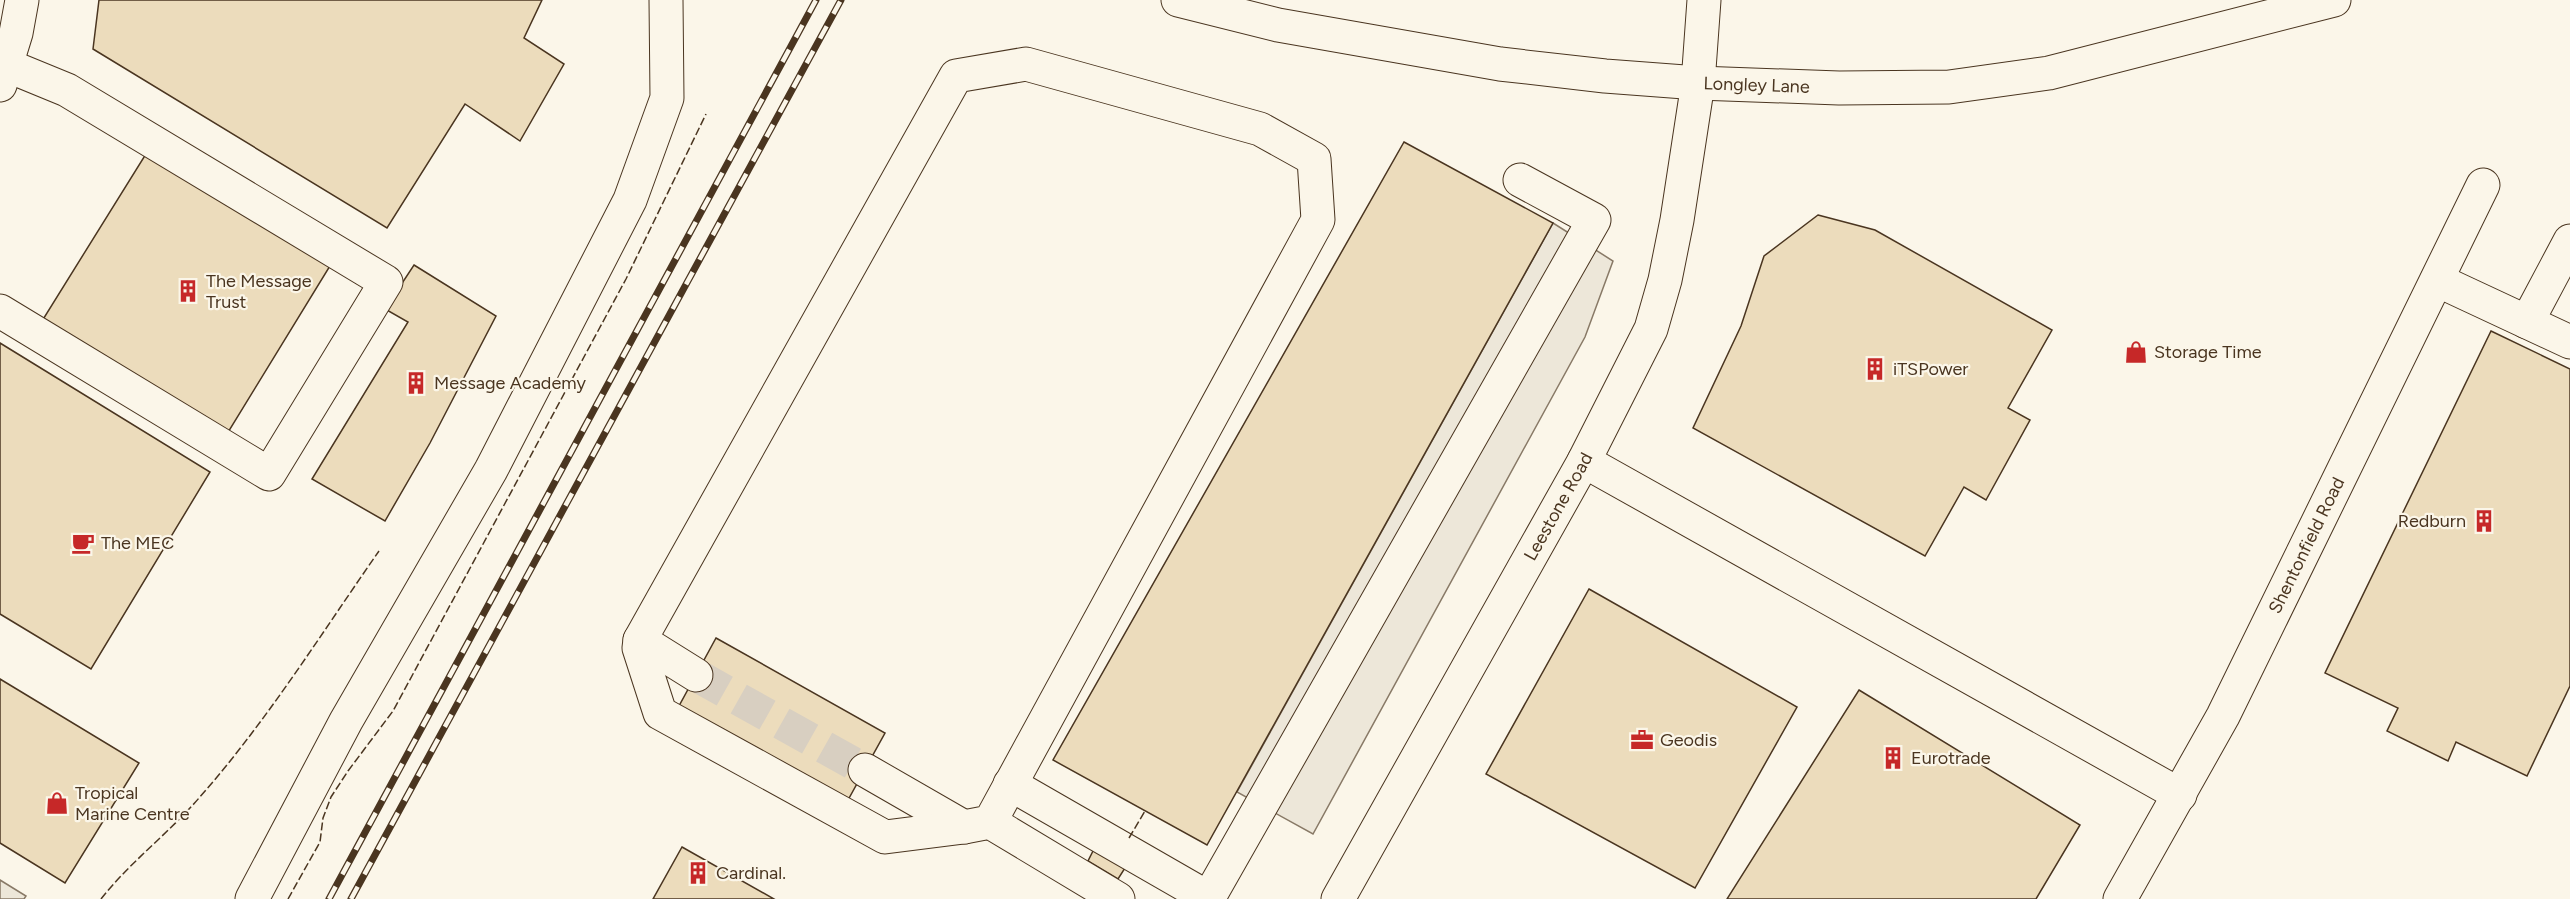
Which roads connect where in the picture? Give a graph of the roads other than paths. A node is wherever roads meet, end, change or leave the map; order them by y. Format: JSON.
{"nodes":[{"id":1,"x":22,"y":0,"type":"edge"},
{"id":2,"x":666,"y":0,"type":"edge"},
{"id":3,"x":1178,"y":0,"type":"edge"},
{"id":4,"x":1704,"y":0,"type":"edge"},
{"id":5,"x":2334,"y":0,"type":"edge"},
{"id":6,"x":3,"y":74,"type":"edge"},
{"id":7,"x":1698,"y":83,"type":"junction"},
{"id":8,"x":1520,"y":180,"type":"dead end"},
{"id":9,"x":2483,"y":186,"type":"dead end"},
{"id":10,"x":2570,"y":241,"type":"edge"},
{"id":11,"x":2437,"y":280,"type":"junction"},
{"id":12,"x":0,"y":311,"type":"edge"},
{"id":13,"x":2527,"y":322,"type":"junction"},
{"id":14,"x":2570,"y":342,"type":"edge"},
{"id":15,"x":1584,"y":461,"type":"junction"},
{"id":16,"x":640,"y":640,"type":"junction"},
{"id":17,"x":696,"y":675,"type":"tunnel mouth"},
{"id":18,"x":865,"y":770,"type":"tunnel mouth"},
{"id":19,"x":1010,"y":784,"type":"junction"},
{"id":20,"x":2180,"y":795,"type":"junction"},
{"id":21,"x":977,"y":825,"type":"junction"},
{"id":22,"x":252,"y":899,"type":"edge"},
{"id":23,"x":1118,"y":899,"type":"edge"},
{"id":24,"x":1209,"y":899,"type":"edge"},
{"id":25,"x":1338,"y":899,"type":"edge"},
{"id":26,"x":2120,"y":899,"type":"edge"}],
"edges":[{"from":1,"to":6,"type":"street"},
{"from":2,"to":22,"type":"street"},
{"from":3,"to":7,"type":"street","name":"Longley Lane"},
{"from":4,"to":7,"type":"street","name":"Leestone Road"},
{"from":5,"to":7,"type":"street","name":"Longley Lane"},
{"from":6,"to":12,"type":"street"},
{"from":7,"to":15,"type":"street","name":"Leestone Road"},
{"from":8,"to":24,"type":"street"},
{"from":9,"to":11,"type":"street","name":"Shentonfield Road"},
{"from":10,"to":13,"type":"street"},
{"from":11,"to":13,"type":"street"},
{"from":11,"to":20,"type":"street","name":"Shentonfield Road"},
{"from":13,"to":14,"type":"street"},
{"from":15,"to":20,"type":"street"},
{"from":15,"to":25,"type":"street","name":"Leestone Road"},
{"from":16,"to":17,"type":"street"},
{"from":16,"to":19,"type":"street"},
{"from":16,"to":21,"type":"street"},
{"from":18,"to":21,"type":"street"},
{"from":19,"to":21,"type":"street"},
{"from":19,"to":24,"type":"street"},
{"from":20,"to":26,"type":"street","name":"Shentonfield Road"},
{"from":21,"to":23,"type":"street"}]}
